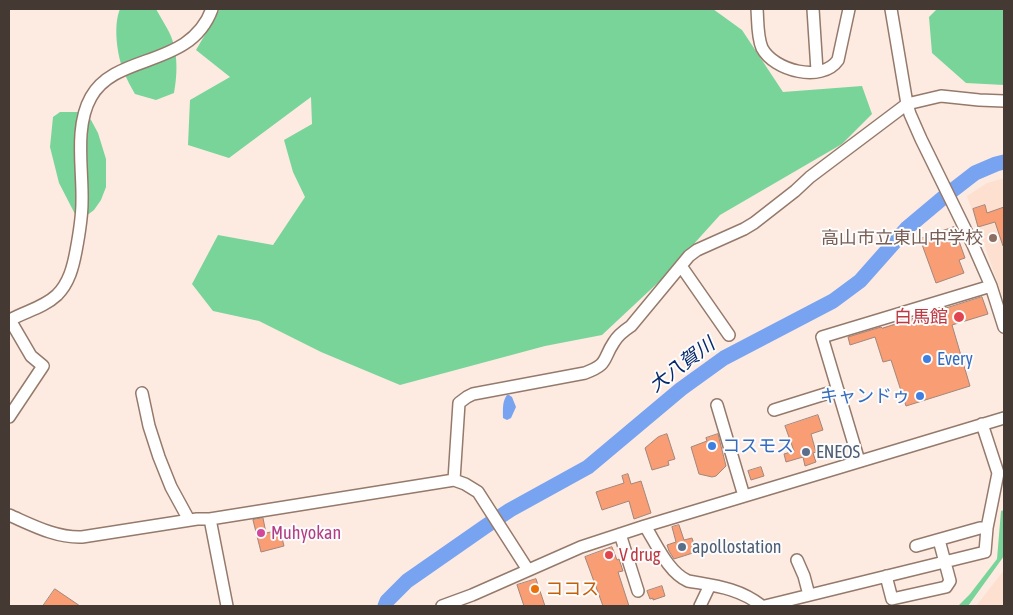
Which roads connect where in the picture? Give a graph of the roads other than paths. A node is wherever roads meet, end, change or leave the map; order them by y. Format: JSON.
{"nodes":[{"id":1,"x":212,"y":9,"type":"edge"},
{"id":2,"x":757,"y":9,"type":"edge"},
{"id":3,"x":813,"y":9,"type":"edge"},
{"id":4,"x":849,"y":9,"type":"edge"},
{"id":5,"x":892,"y":9,"type":"edge"},
{"id":6,"x":817,"y":72,"type":"junction"},
{"id":7,"x":1004,"y":101,"type":"edge"},
{"id":8,"x":907,"y":104,"type":"junction"},
{"id":9,"x":681,"y":266,"type":"junction"},
{"id":10,"x":991,"y":286,"type":"junction"},
{"id":11,"x":1004,"y":327,"type":"edge"},
{"id":12,"x":729,"y":335,"type":"dead end"},
{"id":13,"x":838,"y":390,"type":"junction"},
{"id":14,"x":142,"y":393,"type":"dead end"},
{"id":15,"x":717,"y":405,"type":"dead end"},
{"id":16,"x":774,"y":410,"type":"dead end"},
{"id":17,"x":9,"y":418,"type":"edge"},
{"id":18,"x":1004,"y":418,"type":"edge"},
{"id":19,"x":982,"y":424,"type":"junction"},
{"id":20,"x":859,"y":461,"type":"junction"},
{"id":21,"x":454,"y":480,"type":"junction"},
{"id":22,"x":744,"y":496,"type":"junction"},
{"id":23,"x":9,"y":515,"type":"edge"},
{"id":24,"x":210,"y":519,"type":"junction"},
{"id":25,"x":189,"y":520,"type":"junction"},
{"id":26,"x":645,"y":526,"type":"junction"},
{"id":27,"x":987,"y":528,"type":"junction"},
{"id":28,"x":620,"y":534,"type":"junction"},
{"id":29,"x":940,"y":540,"type":"junction"},
{"id":30,"x":916,"y":546,"type":"dead end"},
{"id":31,"x":797,"y":560,"type":"dead end"},
{"id":32,"x":945,"y":562,"type":"junction"},
{"id":33,"x":528,"y":570,"type":"junction"},
{"id":34,"x":886,"y":576,"type":"junction"},
{"id":35,"x":710,"y":585,"type":"junction"},
{"id":36,"x":638,"y":590,"type":"dead end"},
{"id":37,"x":809,"y":596,"type":"junction"},
{"id":38,"x":226,"y":606,"type":"edge"},
{"id":39,"x":442,"y":606,"type":"edge"},
{"id":40,"x":700,"y":606,"type":"edge"},
{"id":41,"x":764,"y":606,"type":"edge"}],
"edges":[{"from":1,"to":17,"type":"street"},
{"from":2,"to":6,"type":"street"},
{"from":3,"to":6,"type":"street"},
{"from":4,"to":6,"type":"street"},
{"from":5,"to":8,"type":"street"},
{"from":7,"to":8,"type":"street"},
{"from":8,"to":9,"type":"street"},
{"from":8,"to":10,"type":"street"},
{"from":9,"to":12,"type":"street"},
{"from":9,"to":21,"type":"street"},
{"from":10,"to":11,"type":"street"},
{"from":10,"to":13,"type":"street"},
{"from":13,"to":16,"type":"street"},
{"from":13,"to":20,"type":"street"},
{"from":14,"to":25,"type":"street"},
{"from":15,"to":22,"type":"street"},
{"from":18,"to":19,"type":"street"},
{"from":19,"to":20,"type":"street"},
{"from":19,"to":27,"type":"street"},
{"from":20,"to":22,"type":"street"},
{"from":21,"to":24,"type":"street"},
{"from":21,"to":33,"type":"street"},
{"from":22,"to":26,"type":"street"},
{"from":23,"to":25,"type":"street"},
{"from":24,"to":25,"type":"street"},
{"from":24,"to":38,"type":"street"},
{"from":26,"to":28,"type":"street"},
{"from":26,"to":35,"type":"street"},
{"from":27,"to":29,"type":"street"},
{"from":27,"to":32,"type":"street"},
{"from":28,"to":33,"type":"street"},
{"from":28,"to":36,"type":"street"},
{"from":29,"to":30,"type":"street"},
{"from":29,"to":32,"type":"street"},
{"from":31,"to":37,"type":"street"},
{"from":32,"to":34,"type":"street"},
{"from":32,"to":34,"type":"street"},
{"from":33,"to":39,"type":"street"},
{"from":34,"to":37,"type":"street"},
{"from":35,"to":40,"type":"street"},
{"from":35,"to":41,"type":"street"},
{"from":37,"to":41,"type":"street"}]}
